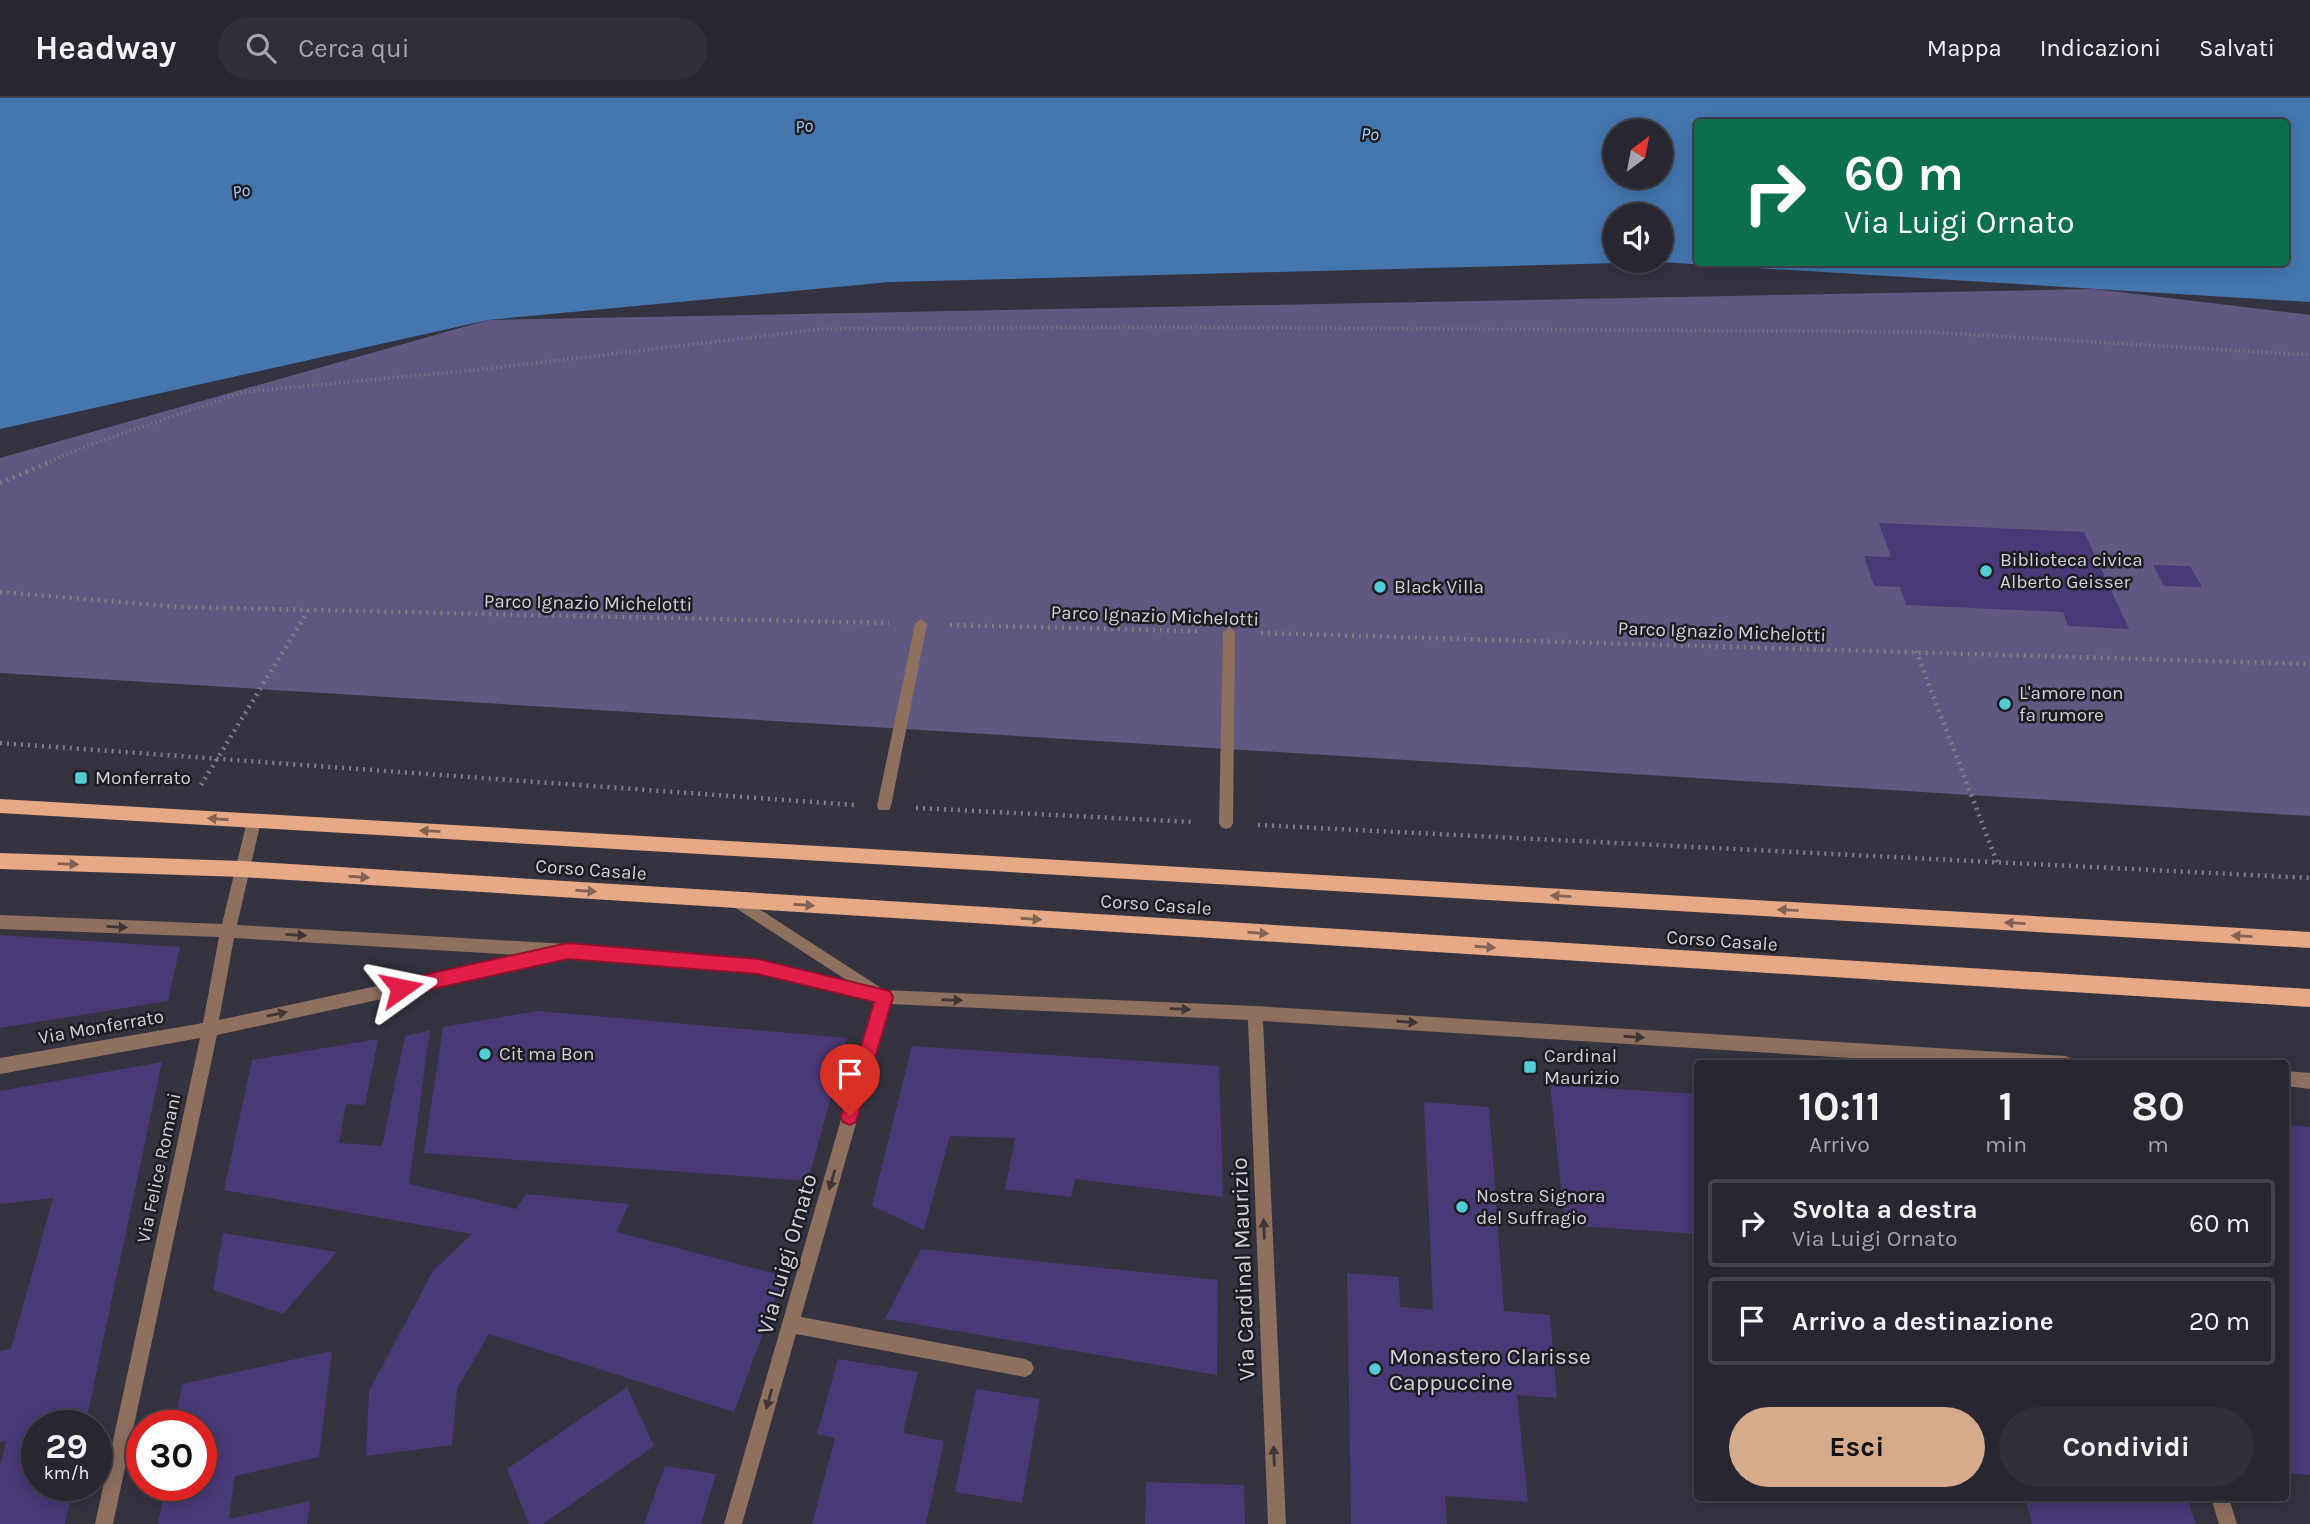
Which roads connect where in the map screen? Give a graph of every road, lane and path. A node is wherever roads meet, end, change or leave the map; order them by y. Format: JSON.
{"nodes":[{"id":1,"x":2310,"y":355,"type":"edge"},
{"id":2,"x":0,"y":483,"type":"edge"},
{"id":3,"x":0,"y":592,"type":"edge"},
{"id":4,"x":309,"y":610,"type":"junction"},
{"id":5,"x":921,"y":624,"type":"junction"},
{"id":6,"x":1229,"y":632,"type":"junction"},
{"id":7,"x":1916,"y":651,"type":"junction"},
{"id":8,"x":2310,"y":664,"type":"edge"},
{"id":9,"x":0,"y":743,"type":"edge"},
{"id":10,"x":0,"y":806,"type":"edge"},
{"id":11,"x":884,"y":806,"type":"dead end"},
{"id":12,"x":254,"y":821,"type":"junction"},
{"id":13,"x":1226,"y":824,"type":"dead end"},
{"id":14,"x":0,"y":861,"type":"edge"},
{"id":15,"x":1997,"y":862,"type":"dead end"},
{"id":16,"x":242,"y":869,"type":"junction"},
{"id":17,"x":736,"y":901,"type":"junction"},
{"id":18,"x":0,"y":922,"type":"edge"},
{"id":19,"x":228,"y":931,"type":"junction"},
{"id":20,"x":2310,"y":940,"type":"edge"},
{"id":21,"x":568,"y":951,"type":"junction"},
{"id":22,"x":884,"y":997,"type":"junction"},
{"id":23,"x":2310,"y":998,"type":"edge"},
{"id":24,"x":1255,"y":1013,"type":"junction"},
{"id":25,"x":210,"y":1029,"type":"junction"},
{"id":26,"x":2003,"y":1060,"type":"edge"},
{"id":27,"x":0,"y":1066,"type":"edge"},
{"id":28,"x":2289,"y":1079,"type":"edge"},
{"id":29,"x":2310,"y":1081,"type":"edge"},
{"id":30,"x":791,"y":1324,"type":"junction"},
{"id":31,"x":1025,"y":1368,"type":"dead end"},
{"id":32,"x":2221,"y":1501,"type":"edge"},
{"id":33,"x":104,"y":1524,"type":"edge"},
{"id":34,"x":733,"y":1524,"type":"edge"},
{"id":35,"x":1277,"y":1524,"type":"edge"},
{"id":36,"x":2228,"y":1524,"type":"edge"}],
"edges":[{"from":1,"to":2,"type":"path"},
{"from":3,"to":4,"type":"path","name":"Parco Ignazio Michelotti"},
{"from":4,"to":5,"type":"path","name":"Parco Ignazio Michelotti"},
{"from":4,"to":9,"type":"path"},
{"from":5,"to":6,"type":"path","name":"Parco Ignazio Michelotti"},
{"from":5,"to":11,"type":"street"},
{"from":6,"to":7,"type":"path","name":"Parco Ignazio Michelotti"},
{"from":6,"to":13,"type":"street"},
{"from":7,"to":8,"type":"path","name":"Parco Ignazio Michelotti"},
{"from":7,"to":15,"type":"path"},
{"from":12,"to":10,"type":"main road","name":"Corso Casale","one_way":true},
{"from":12,"to":16,"type":"street","name":"Via Felice Romani"},
{"from":20,"to":12,"type":"main road","name":"Corso Casale","one_way":true},
{"from":14,"to":16,"type":"main road","name":"Corso Casale","one_way":true},
{"from":16,"to":17,"type":"main road","name":"Corso Casale","one_way":true},
{"from":16,"to":19,"type":"street","name":"Via Felice Romani"},
{"from":17,"to":22,"type":"street"},
{"from":17,"to":23,"type":"main road","name":"Corso Casale","one_way":true},
{"from":18,"to":19,"type":"street","one_way":true},
{"from":19,"to":21,"type":"street","one_way":true},
{"from":19,"to":25,"type":"street","name":"Via Felice Romani"},
{"from":21,"to":22,"type":"street"},
{"from":25,"to":21,"type":"street","one_way":true},
{"from":22,"to":24,"type":"street","one_way":true},
{"from":22,"to":30,"type":"street","name":"Via Luigi Ornato","one_way":true},
{"from":24,"to":26,"type":"street","one_way":true},
{"from":35,"to":24,"type":"street","name":"Via Cardinal Maurizio","one_way":true},
{"from":25,"to":27,"type":"street","name":"Via Monferrato"},
{"from":25,"to":33,"type":"street","name":"Via Felice Romani"},
{"from":28,"to":29,"type":"street"},
{"from":30,"to":31,"type":"street"},
{"from":30,"to":34,"type":"street","name":"Via Luigi Ornato","one_way":true},
{"from":32,"to":36,"type":"street"}]}
